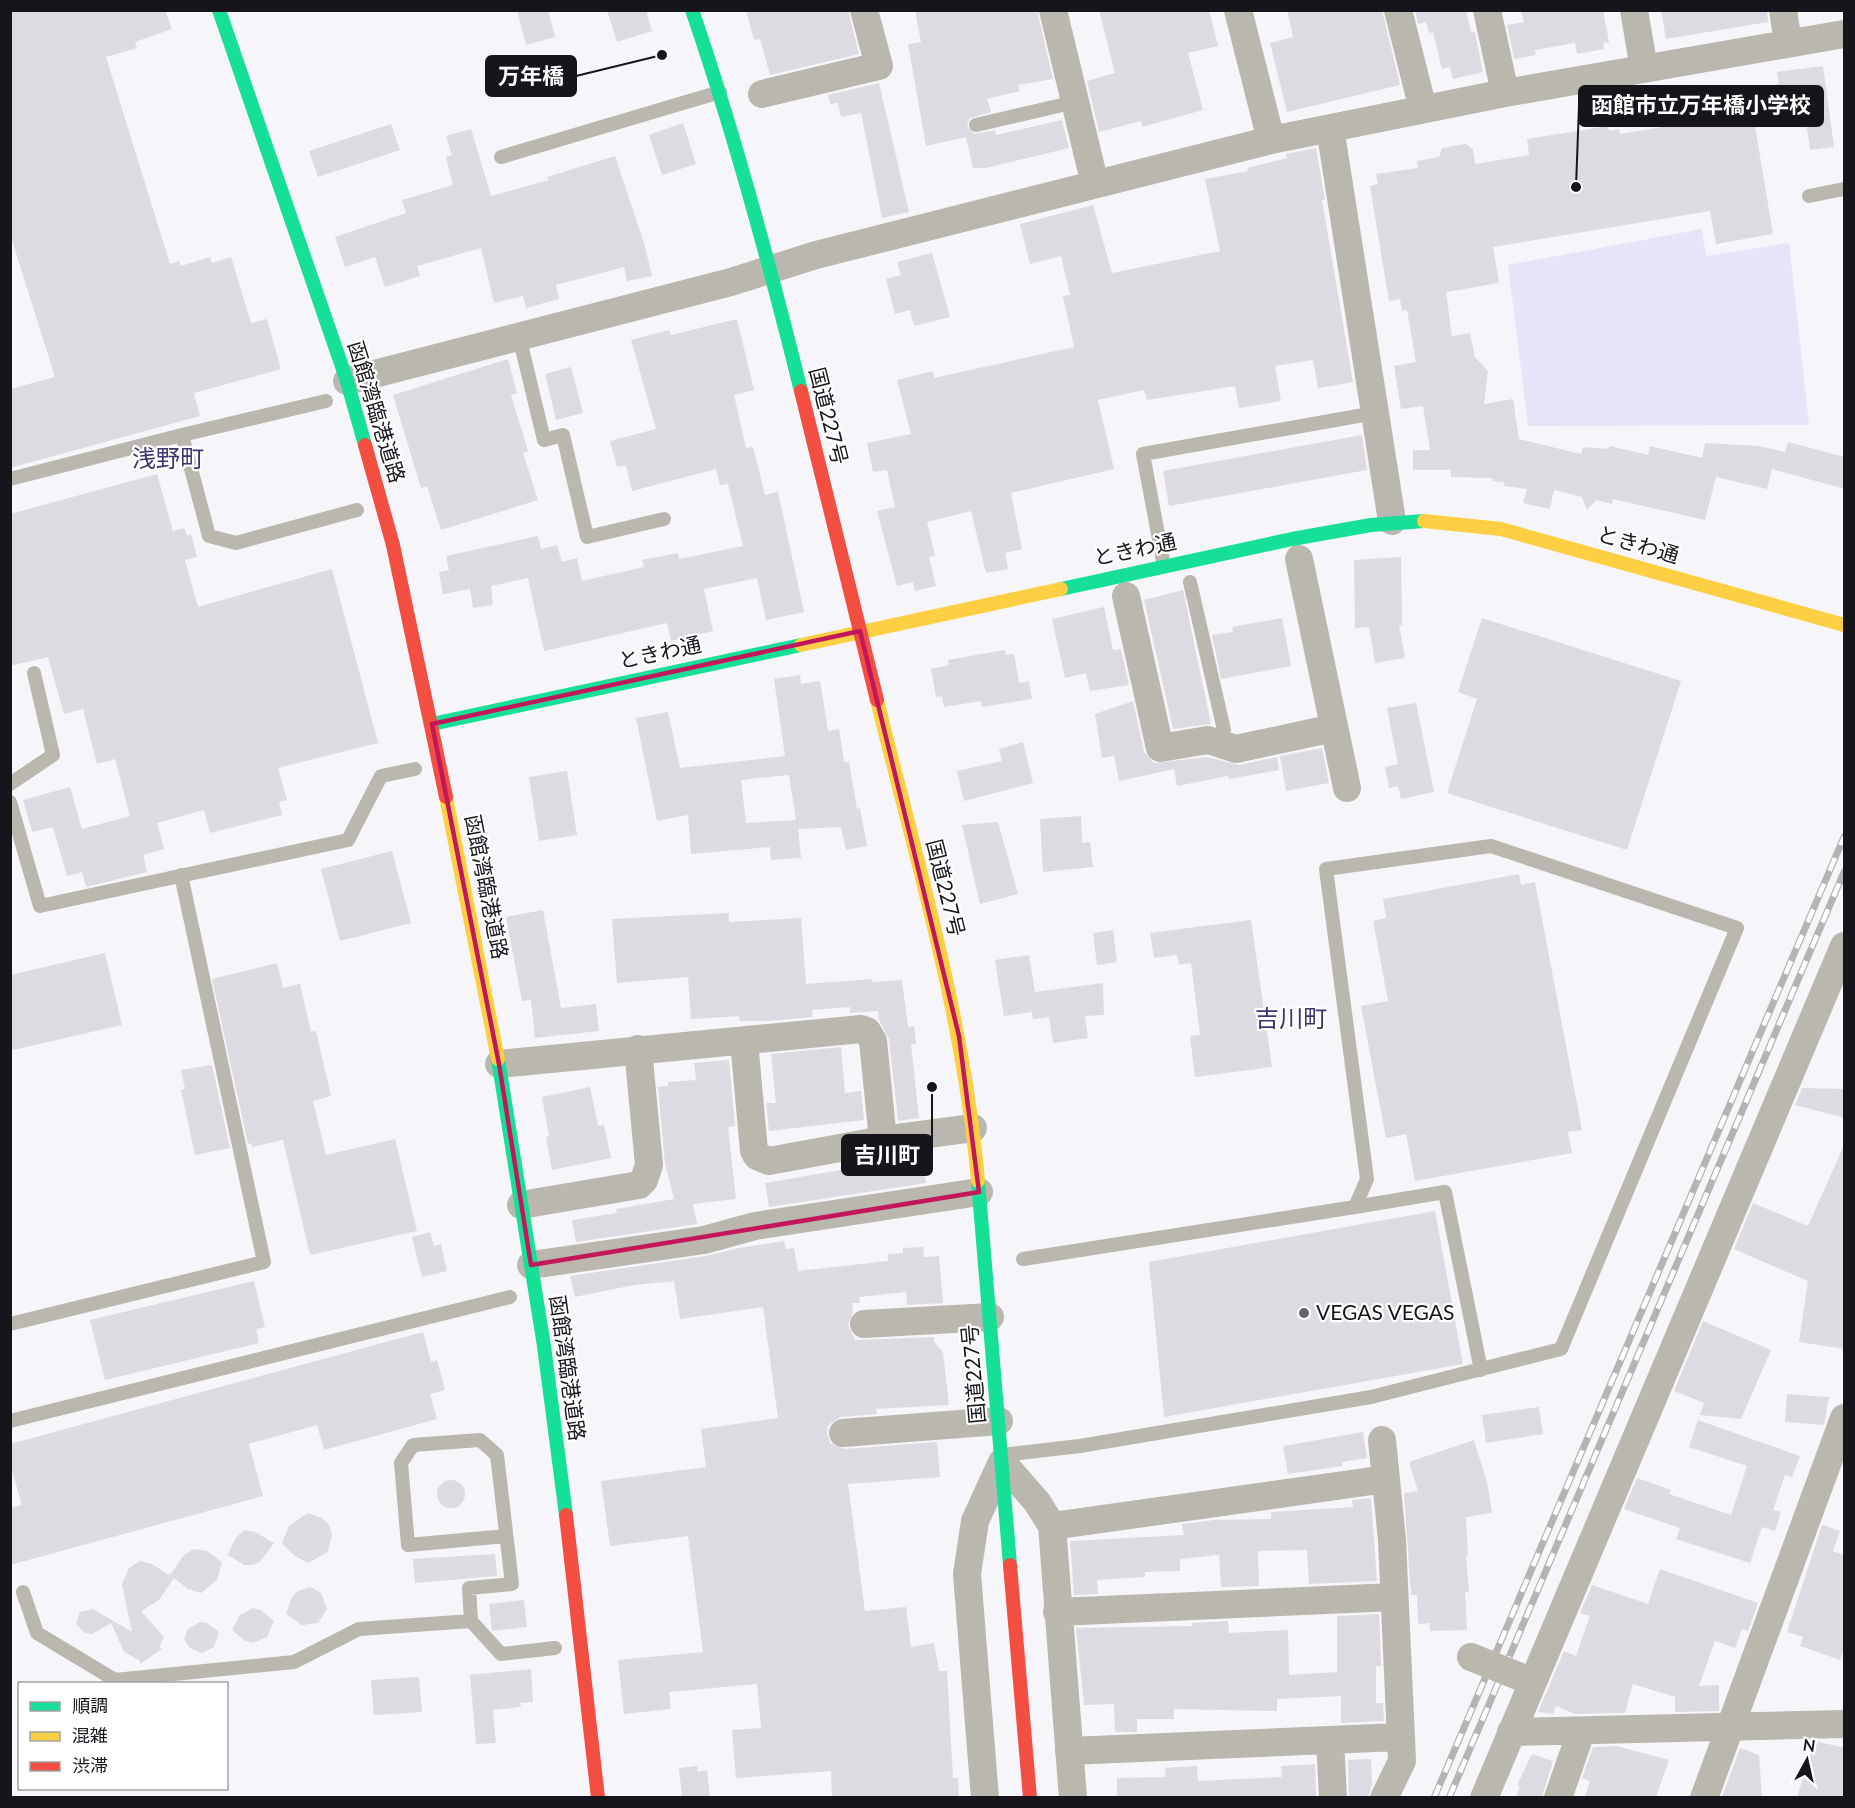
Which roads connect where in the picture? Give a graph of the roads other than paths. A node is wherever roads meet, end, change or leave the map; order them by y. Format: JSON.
{"nodes":[{"id":1,"x":219,"y":10,"type":"edge"},
{"id":2,"x":692,"y":10,"type":"edge"},
{"id":3,"x":864,"y":10,"type":"edge"},
{"id":4,"x":1053,"y":10,"type":"edge"},
{"id":5,"x":1238,"y":10,"type":"edge"},
{"id":6,"x":1398,"y":10,"type":"edge"},
{"id":7,"x":1487,"y":10,"type":"edge"},
{"id":8,"x":1634,"y":10,"type":"edge"},
{"id":9,"x":1783,"y":10,"type":"edge"},
{"id":10,"x":1845,"y":34,"type":"edge"},
{"id":11,"x":1788,"y":43,"type":"junction"},
{"id":12,"x":1644,"y":69,"type":"junction"},
{"id":13,"x":720,"y":92,"type":"junction"},
{"id":14,"x":1505,"y":93,"type":"junction"},
{"id":15,"x":762,"y":94,"type":"dead end"},
{"id":16,"x":1075,"y":102,"type":"junction"},
{"id":17,"x":1423,"y":109,"type":"junction"},
{"id":18,"x":976,"y":125,"type":"dead end"},
{"id":19,"x":1330,"y":128,"type":"junction"},
{"id":20,"x":1271,"y":140,"type":"junction"},
{"id":21,"x":501,"y":158,"type":"dead end"},
{"id":22,"x":1091,"y":168,"type":"dead end"},
{"id":23,"x":1845,"y":189,"type":"edge"},
{"id":24,"x":1809,"y":196,"type":"dead end"},
{"id":25,"x":771,"y":269,"type":"junction"},
{"id":26,"x":519,"y":336,"type":"junction"},
{"id":27,"x":347,"y":381,"type":"junction"},
{"id":28,"x":326,"y":401,"type":"dead end"},
{"id":29,"x":1375,"y":413,"type":"junction"},
{"id":30,"x":182,"y":435,"type":"junction"},
{"id":31,"x":10,"y":480,"type":"edge"},
{"id":32,"x":357,"y":510,"type":"dead end"},
{"id":33,"x":664,"y":519,"type":"dead end"},
{"id":34,"x":1392,"y":521,"type":"junction"},
{"id":35,"x":1299,"y":559,"type":"dead end"},
{"id":36,"x":1164,"y":566,"type":"junction"},
{"id":37,"x":1190,"y":582,"type":"dead end"},
{"id":38,"x":1126,"y":596,"type":"dead end"},
{"id":39,"x":1845,"y":625,"type":"edge"},
{"id":40,"x":860,"y":631,"type":"junction"},
{"id":41,"x":34,"y":672,"type":"dead end"},
{"id":42,"x":432,"y":724,"type":"junction"},
{"id":43,"x":1334,"y":728,"type":"junction"},
{"id":44,"x":1221,"y":744,"type":"junction"},
{"id":45,"x":415,"y":769,"type":"dead end"},
{"id":46,"x":10,"y":784,"type":"edge"},
{"id":47,"x":1347,"y":788,"type":"dead end"},
{"id":48,"x":10,"y":802,"type":"edge"},
{"id":49,"x":181,"y":875,"type":"junction"},
{"id":50,"x":1845,"y":946,"type":"edge"},
{"id":51,"x":744,"y":1041,"type":"junction"},
{"id":52,"x":638,"y":1049,"type":"junction"},
{"id":53,"x":499,"y":1064,"type":"junction"},
{"id":54,"x":973,"y":1128,"type":"junction"},
{"id":55,"x":883,"y":1140,"type":"junction"},
{"id":56,"x":979,"y":1192,"type":"junction"},
{"id":57,"x":521,"y":1205,"type":"junction"},
{"id":58,"x":1355,"y":1207,"type":"junction"},
{"id":59,"x":1023,"y":1259,"type":"dead end"},
{"id":60,"x":531,"y":1265,"type":"junction"},
{"id":61,"x":510,"y":1297,"type":"dead end"},
{"id":62,"x":990,"y":1317,"type":"junction"},
{"id":63,"x":10,"y":1324,"type":"edge"},
{"id":64,"x":864,"y":1324,"type":"dead end"},
{"id":65,"x":1481,"y":1370,"type":"junction"},
{"id":66,"x":1845,"y":1418,"type":"edge"},
{"id":67,"x":10,"y":1421,"type":"edge"},
{"id":68,"x":999,"y":1421,"type":"junction"},
{"id":69,"x":843,"y":1433,"type":"dead end"},
{"id":70,"x":1382,"y":1440,"type":"dead end"},
{"id":71,"x":1002,"y":1458,"type":"junction"},
{"id":72,"x":1386,"y":1479,"type":"junction"},
{"id":73,"x":1053,"y":1526,"type":"junction"},
{"id":74,"x":506,"y":1536,"type":"junction"},
{"id":75,"x":23,"y":1592,"type":"dead end"},
{"id":76,"x":1394,"y":1596,"type":"junction"},
{"id":77,"x":1057,"y":1612,"type":"junction"},
{"id":78,"x":471,"y":1621,"type":"junction"},
{"id":79,"x":555,"y":1648,"type":"dead end"},
{"id":80,"x":1471,"y":1657,"type":"dead end"},
{"id":81,"x":1518,"y":1676,"type":"dead end"},
{"id":82,"x":1845,"y":1724,"type":"edge"},
{"id":83,"x":1729,"y":1726,"type":"junction"},
{"id":84,"x":1510,"y":1732,"type":"junction"},
{"id":85,"x":1581,"y":1732,"type":"junction"},
{"id":86,"x":1399,"y":1737,"type":"junction"},
{"id":87,"x":1330,"y":1740,"type":"junction"},
{"id":88,"x":1069,"y":1751,"type":"junction"},
{"id":89,"x":598,"y":1797,"type":"edge"},
{"id":90,"x":985,"y":1797,"type":"edge"},
{"id":91,"x":1030,"y":1797,"type":"edge"},
{"id":92,"x":1073,"y":1797,"type":"edge"},
{"id":93,"x":1333,"y":1797,"type":"edge"},
{"id":94,"x":1384,"y":1797,"type":"edge"},
{"id":95,"x":1484,"y":1797,"type":"edge"},
{"id":96,"x":1558,"y":1797,"type":"edge"},
{"id":97,"x":1704,"y":1797,"type":"edge"}],
"edges":[{"from":1,"to":27,"type":"main road","name":"函館湾臨港道路"},
{"from":2,"to":13,"type":"main road","name":"国道227号"},
{"from":3,"to":15,"type":"street"},
{"from":4,"to":16,"type":"street"},
{"from":5,"to":20,"type":"street"},
{"from":6,"to":17,"type":"street"},
{"from":7,"to":14,"type":"street"},
{"from":8,"to":12,"type":"street"},
{"from":9,"to":11,"type":"street"},
{"from":10,"to":11,"type":"street"},
{"from":11,"to":12,"type":"street"},
{"from":12,"to":14,"type":"street"},
{"from":13,"to":21,"type":"lane"},
{"from":13,"to":25,"type":"main road","name":"国道227号"},
{"from":14,"to":17,"type":"street"},
{"from":16,"to":18,"type":"lane"},
{"from":16,"to":22,"type":"street"},
{"from":17,"to":19,"type":"street"},
{"from":19,"to":20,"type":"street"},
{"from":19,"to":29,"type":"street"},
{"from":20,"to":25,"type":"street"},
{"from":23,"to":24,"type":"lane"},
{"from":25,"to":26,"type":"street"},
{"from":25,"to":40,"type":"main road","name":"国道227号"},
{"from":26,"to":27,"type":"street"},
{"from":26,"to":33,"type":"lane"},
{"from":27,"to":42,"type":"main road","name":"函館湾臨港道路"},
{"from":28,"to":30,"type":"lane"},
{"from":29,"to":34,"type":"street"},
{"from":29,"to":36,"type":"lane"},
{"from":30,"to":31,"type":"lane"},
{"from":30,"to":32,"type":"lane"},
{"from":34,"to":36,"type":"main road","name":"ときわ通"},
{"from":34,"to":39,"type":"main road","name":"ときわ通"},
{"from":35,"to":43,"type":"street"},
{"from":36,"to":40,"type":"main road","name":"ときわ通"},
{"from":37,"to":44,"type":"lane"},
{"from":38,"to":44,"type":"street"},
{"from":40,"to":42,"type":"main road","name":"ときわ通"},
{"from":40,"to":54,"type":"main road","name":"国道227号"},
{"from":41,"to":46,"type":"lane"},
{"from":42,"to":53,"type":"main road","name":"函館湾臨港道路"},
{"from":43,"to":44,"type":"street"},
{"from":43,"to":47,"type":"street"},
{"from":45,"to":49,"type":"lane"},
{"from":48,"to":49,"type":"lane"},
{"from":49,"to":63,"type":"lane"},
{"from":50,"to":84,"type":"street"},
{"from":51,"to":52,"type":"street"},
{"from":51,"to":55,"type":"street"},
{"from":51,"to":55,"type":"street"},
{"from":52,"to":53,"type":"street"},
{"from":52,"to":57,"type":"street"},
{"from":53,"to":57,"type":"main road","name":"函館湾臨港道路"},
{"from":54,"to":55,"type":"street"},
{"from":54,"to":56,"type":"main road","name":"国道227号"},
{"from":56,"to":60,"type":"street"},
{"from":56,"to":62,"type":"main road","name":"国道227号"},
{"from":57,"to":60,"type":"main road","name":"函館湾臨港道路"},
{"from":58,"to":59,"type":"lane"},
{"from":58,"to":65,"type":"lane"},
{"from":58,"to":65,"type":"lane"},
{"from":60,"to":89,"type":"main road","name":"函館湾臨港道路"},
{"from":61,"to":67,"type":"lane"},
{"from":62,"to":64,"type":"street"},
{"from":62,"to":68,"type":"main road","name":"国道227号"},
{"from":65,"to":71,"type":"lane"},
{"from":66,"to":83,"type":"street"},
{"from":68,"to":69,"type":"street"},
{"from":68,"to":71,"type":"main road","name":"国道227号"},
{"from":70,"to":72,"type":"street"},
{"from":71,"to":73,"type":"street"},
{"from":71,"to":90,"type":"street"},
{"from":71,"to":91,"type":"main road","name":"国道227号"},
{"from":72,"to":73,"type":"street"},
{"from":72,"to":76,"type":"street"},
{"from":73,"to":77,"type":"street"},
{"from":74,"to":74,"type":"lane"},
{"from":74,"to":78,"type":"lane"},
{"from":75,"to":78,"type":"lane"},
{"from":76,"to":77,"type":"street"},
{"from":76,"to":86,"type":"street"},
{"from":77,"to":88,"type":"street"},
{"from":78,"to":79,"type":"lane"},
{"from":80,"to":81,"type":"street","bridge":true},
{"from":82,"to":83,"type":"street"},
{"from":83,"to":85,"type":"street"},
{"from":83,"to":97,"type":"street"},
{"from":84,"to":85,"type":"street"},
{"from":84,"to":95,"type":"street"},
{"from":85,"to":96,"type":"street"},
{"from":86,"to":87,"type":"street"},
{"from":86,"to":94,"type":"street"},
{"from":87,"to":88,"type":"street"},
{"from":87,"to":93,"type":"street"},
{"from":88,"to":92,"type":"street"}]}
